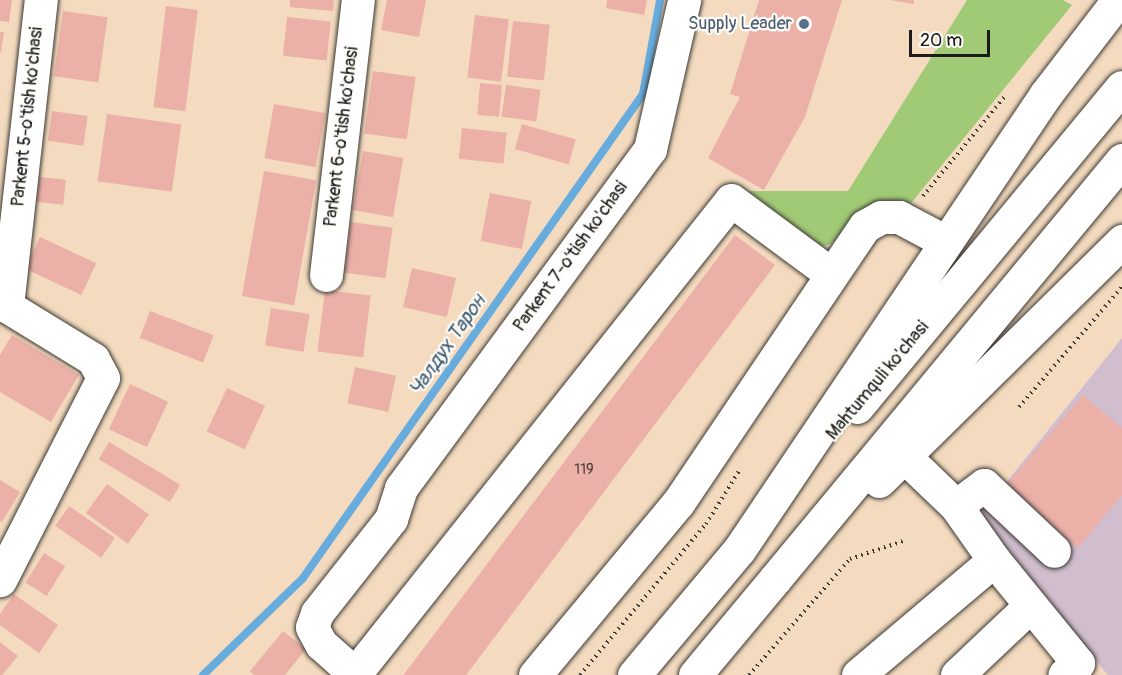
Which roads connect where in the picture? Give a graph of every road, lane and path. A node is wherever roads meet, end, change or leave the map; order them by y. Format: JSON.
{"nodes":[{"id":1,"x":41,"y":0,"type":"edge"},
{"id":2,"x":358,"y":0,"type":"edge"},
{"id":3,"x":684,"y":0,"type":"edge"},
{"id":4,"x":1118,"y":0,"type":"edge"},
{"id":5,"x":1122,"y":87,"type":"edge"},
{"id":6,"x":1122,"y":160,"type":"edge"},
{"id":7,"x":1122,"y":241,"type":"edge"},
{"id":8,"x":946,"y":242,"type":"junction"},
{"id":9,"x":831,"y":274,"type":"junction"},
{"id":10,"x":326,"y":275,"type":"dead end"},
{"id":11,"x":1122,"y":287,"type":"edge"},
{"id":12,"x":3,"y":304,"type":"edge"},
{"id":13,"x":1019,"y":407,"type":"dead end"},
{"id":14,"x":905,"y":457,"type":"junction"},
{"id":15,"x":956,"y":506,"type":"junction"},
{"id":16,"x":906,"y":540,"type":"dead end"},
{"id":17,"x":739,"y":550,"type":"junction"},
{"id":18,"x":1054,"y":551,"type":"dead end"},
{"id":19,"x":994,"y":560,"type":"junction"},
{"id":20,"x":775,"y":579,"type":"junction"},
{"id":21,"x":0,"y":580,"type":"edge"},
{"id":22,"x":1030,"y":606,"type":"junction"},
{"id":23,"x":339,"y":670,"type":"edge"},
{"id":24,"x":954,"y":674,"type":"edge"},
{"id":25,"x":535,"y":675,"type":"edge"},
{"id":26,"x":634,"y":675,"type":"edge"},
{"id":27,"x":695,"y":675,"type":"edge"},
{"id":28,"x":749,"y":675,"type":"edge"},
{"id":29,"x":858,"y":675,"type":"edge"},
{"id":30,"x":1064,"y":675,"type":"edge"}],
"edges":[{"from":1,"to":12,"type":"main road","name":"Parkent 5-o'tish ko'chasi"},
{"from":2,"to":10,"type":"main road","name":"Parkent 6-o'tish ko'chasi"},
{"from":3,"to":23,"type":"main road","name":"Parkent 7-o'tish ko'chasi"},
{"from":4,"to":8,"type":"main road"},
{"from":5,"to":17,"type":"main road","name":"Mahtumquli ko'chasi"},
{"from":6,"to":20,"type":"main road"},
{"from":7,"to":14,"type":"main road"},
{"from":8,"to":9,"type":"main road"},
{"from":8,"to":17,"type":"main road"},
{"from":9,"to":23,"type":"main road"},
{"from":9,"to":25,"type":"main road"},
{"from":11,"to":13,"type":"path"},
{"from":12,"to":21,"type":"main road"},
{"from":14,"to":15,"type":"main road"},
{"from":14,"to":20,"type":"main road"},
{"from":15,"to":18,"type":"main road"},
{"from":15,"to":19,"type":"main road"},
{"from":16,"to":28,"type":"path"},
{"from":17,"to":26,"type":"main road","name":"Mahtumquli ko'chasi"},
{"from":19,"to":22,"type":"main road"},
{"from":19,"to":29,"type":"main road"},
{"from":20,"to":27,"type":"main road"},
{"from":22,"to":24,"type":"main road"},
{"from":22,"to":30,"type":"main road"}]}
